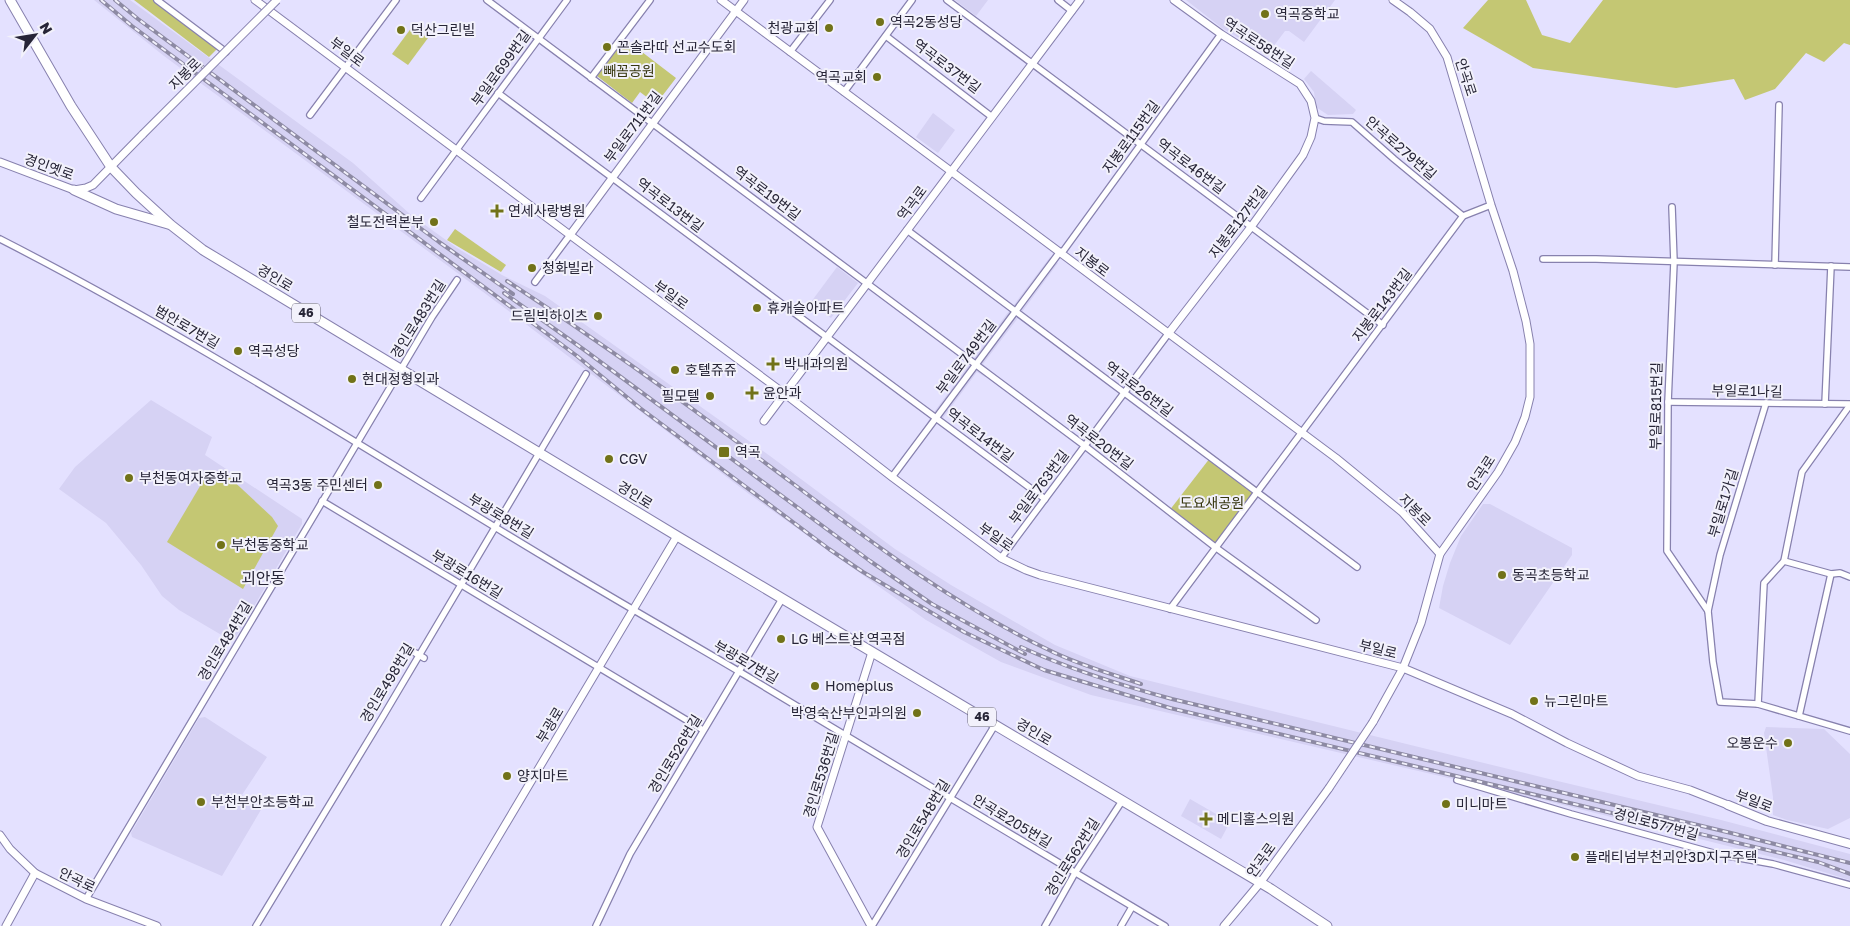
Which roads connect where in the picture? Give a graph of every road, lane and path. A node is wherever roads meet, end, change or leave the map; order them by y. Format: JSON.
{"nodes":[{"id":1,"x":10,"y":0,"type":"edge"},
{"id":2,"x":157,"y":0,"type":"edge"},
{"id":3,"x":255,"y":0,"type":"edge"},
{"id":4,"x":277,"y":0,"type":"edge"},
{"id":5,"x":396,"y":0,"type":"edge"},
{"id":6,"x":487,"y":0,"type":"edge"},
{"id":7,"x":567,"y":0,"type":"edge"},
{"id":8,"x":650,"y":0,"type":"edge"},
{"id":9,"x":721,"y":0,"type":"edge"},
{"id":10,"x":744,"y":0,"type":"edge"},
{"id":11,"x":830,"y":0,"type":"edge"},
{"id":12,"x":912,"y":0,"type":"edge"},
{"id":13,"x":948,"y":0,"type":"edge"},
{"id":14,"x":1058,"y":0,"type":"edge"},
{"id":15,"x":1080,"y":0,"type":"edge"},
{"id":16,"x":1174,"y":0,"type":"edge"},
{"id":17,"x":1393,"y":0,"type":"edge"},
{"id":18,"x":1072,"y":10,"type":"junction"},
{"id":19,"x":736,"y":11,"type":"junction"},
{"id":20,"x":1221,"y":34,"type":"junction"},
{"id":21,"x":886,"y":36,"type":"junction"},
{"id":22,"x":538,"y":38,"type":"junction"},
{"id":23,"x":226,"y":52,"type":"dead end"},
{"id":24,"x":790,"y":52,"type":"junction"},
{"id":25,"x":1032,"y":64,"type":"junction"},
{"id":26,"x":346,"y":67,"type":"junction"},
{"id":27,"x":591,"y":78,"type":"junction"},
{"id":28,"x":844,"y":92,"type":"junction"},
{"id":29,"x":498,"y":93,"type":"junction"},
{"id":30,"x":1779,"y":105,"type":"dead end"},
{"id":31,"x":310,"y":115,"type":"dead end"},
{"id":32,"x":992,"y":117,"type":"junction"},
{"id":33,"x":1315,"y":118,"type":"junction"},
{"id":34,"x":652,"y":123,"type":"junction"},
{"id":35,"x":1141,"y":144,"type":"junction"},
{"id":36,"x":456,"y":150,"type":"junction"},
{"id":37,"x":0,"y":162,"type":"edge"},
{"id":38,"x":111,"y":167,"type":"junction"},
{"id":39,"x":950,"y":172,"type":"junction"},
{"id":40,"x":612,"y":177,"type":"junction"},
{"id":41,"x":74,"y":190,"type":"junction"},
{"id":42,"x":421,"y":198,"type":"dead end"},
{"id":43,"x":1492,"y":205,"type":"junction"},
{"id":44,"x":1672,"y":207,"type":"dead end"},
{"id":45,"x":1463,"y":216,"type":"junction"},
{"id":46,"x":171,"y":225,"type":"junction"},
{"id":47,"x":1251,"y":227,"type":"junction"},
{"id":48,"x":907,"y":230,"type":"junction"},
{"id":49,"x":570,"y":236,"type":"junction"},
{"id":50,"x":0,"y":239,"type":"edge"},
{"id":51,"x":1060,"y":253,"type":"junction"},
{"id":52,"x":1544,"y":259,"type":"dead end"},
{"id":53,"x":1674,"y":262,"type":"junction"},
{"id":54,"x":1775,"y":265,"type":"junction"},
{"id":55,"x":1831,"y":266,"type":"junction"},
{"id":56,"x":1850,"y":267,"type":"edge"},
{"id":57,"x":457,"y":280,"type":"dead end"},
{"id":58,"x":536,"y":282,"type":"dead end"},
{"id":59,"x":867,"y":284,"type":"junction"},
{"id":60,"x":1015,"y":312,"type":"junction"},
{"id":61,"x":1383,"y":325,"type":"junction"},
{"id":62,"x":1168,"y":334,"type":"junction"},
{"id":63,"x":827,"y":337,"type":"junction"},
{"id":64,"x":976,"y":365,"type":"junction"},
{"id":65,"x":400,"y":370,"type":"junction"},
{"id":66,"x":586,"y":374,"type":"dead end"},
{"id":67,"x":1124,"y":393,"type":"junction"},
{"id":68,"x":785,"y":394,"type":"junction"},
{"id":69,"x":1668,"y":402,"type":"junction"},
{"id":70,"x":1766,"y":404,"type":"junction"},
{"id":71,"x":1826,"y":404,"type":"junction"},
{"id":72,"x":1850,"y":405,"type":"edge"},
{"id":73,"x":936,"y":418,"type":"junction"},
{"id":74,"x":764,"y":421,"type":"dead end"},
{"id":75,"x":1300,"y":433,"type":"junction"},
{"id":76,"x":358,"y":443,"type":"junction"},
{"id":77,"x":1085,"y":446,"type":"junction"},
{"id":78,"x":540,"y":452,"type":"junction"},
{"id":79,"x":892,"y":477,"type":"junction"},
{"id":80,"x":1256,"y":492,"type":"junction"},
{"id":81,"x":1045,"y":500,"type":"junction"},
{"id":82,"x":322,"y":501,"type":"junction"},
{"id":83,"x":494,"y":527,"type":"junction"},
{"id":84,"x":677,"y":536,"type":"junction"},
{"id":85,"x":1215,"y":546,"type":"junction"},
{"id":86,"x":1666,"y":551,"type":"joint"},
{"id":87,"x":1440,"y":554,"type":"junction"},
{"id":88,"x":1001,"y":558,"type":"junction"},
{"id":89,"x":1784,"y":561,"type":"junction"},
{"id":90,"x":1357,"y":567,"type":"dead end"},
{"id":91,"x":1831,"y":574,"type":"junction"},
{"id":92,"x":1850,"y":577,"type":"edge"},
{"id":93,"x":460,"y":584,"type":"junction"},
{"id":94,"x":782,"y":599,"type":"junction"},
{"id":95,"x":1170,"y":609,"type":"junction"},
{"id":96,"x":632,"y":610,"type":"junction"},
{"id":97,"x":1708,"y":611,"type":"junction"},
{"id":98,"x":1316,"y":620,"type":"dead end"},
{"id":99,"x":412,"y":651,"type":"dead end"},
{"id":100,"x":872,"y":652,"type":"junction"},
{"id":101,"x":421,"y":656,"type":"junction"},
{"id":102,"x":599,"y":667,"type":"junction"},
{"id":103,"x":1403,"y":668,"type":"junction"},
{"id":104,"x":739,"y":672,"type":"junction"},
{"id":105,"x":1758,"y":704,"type":"junction"},
{"id":106,"x":1799,"y":716,"type":"junction"},
{"id":107,"x":995,"y":725,"type":"junction"},
{"id":108,"x":703,"y":730,"type":"junction"},
{"id":109,"x":1850,"y":731,"type":"edge"},
{"id":110,"x":847,"y":736,"type":"junction"},
{"id":111,"x":1457,"y":780,"type":"dead end"},
{"id":112,"x":950,"y":799,"type":"junction"},
{"id":113,"x":1122,"y":801,"type":"junction"},
{"id":114,"x":1728,"y":805,"type":"joint"},
{"id":115,"x":0,"y":835,"type":"edge"},
{"id":116,"x":1850,"y":844,"type":"edge"},
{"id":117,"x":34,"y":873,"type":"junction"},
{"id":118,"x":1075,"y":873,"type":"junction"},
{"id":119,"x":1260,"y":883,"type":"junction"},
{"id":120,"x":1850,"y":885,"type":"edge"},
{"id":121,"x":86,"y":899,"type":"junction"},
{"id":122,"x":1132,"y":907,"type":"junction"},
{"id":123,"x":6,"y":926,"type":"edge"},
{"id":124,"x":157,"y":926,"type":"edge"},
{"id":125,"x":256,"y":926,"type":"edge"},
{"id":126,"x":445,"y":926,"type":"edge"},
{"id":127,"x":596,"y":926,"type":"edge"},
{"id":128,"x":871,"y":926,"type":"edge"},
{"id":129,"x":1045,"y":926,"type":"edge"},
{"id":130,"x":1121,"y":926,"type":"edge"},
{"id":131,"x":1165,"y":926,"type":"edge"},
{"id":132,"x":1224,"y":926,"type":"edge"},
{"id":133,"x":1327,"y":926,"type":"edge"}],
"edges":[{"from":1,"to":38,"type":"main road","name":"경인로","number":"46"},
{"from":2,"to":23,"type":"street"},
{"from":3,"to":26,"type":"street","name":"부일로"},
{"from":4,"to":38,"type":"street","name":"지봉로","bridge":true},
{"from":5,"to":26,"type":"street"},
{"from":6,"to":22,"type":"street","name":"역곡로19번길"},
{"from":7,"to":22,"type":"street","name":"부일로699번길"},
{"from":8,"to":27,"type":"street"},
{"from":9,"to":19,"type":"street","name":"지봉로"},
{"from":10,"to":19,"type":"street","name":"부일로711번길"},
{"from":11,"to":24,"type":"street"},
{"from":12,"to":21,"type":"street"},
{"from":13,"to":25,"type":"street","name":"역곡로46번길"},
{"from":14,"to":18,"type":"street"},
{"from":15,"to":18,"type":"street","name":"역곡로"},
{"from":16,"to":20,"type":"street","name":"역곡로58번길"},
{"from":17,"to":43,"type":"street","name":"안곡로"},
{"from":18,"to":25,"type":"street","name":"역곡로"},
{"from":19,"to":24,"type":"street","name":"지봉로"},
{"from":19,"to":34,"type":"street","name":"부일로711번길"},
{"from":20,"to":33,"type":"street","name":"역곡로58번길"},
{"from":20,"to":35,"type":"street","name":"지봉로115번길"},
{"from":21,"to":28,"type":"street"},
{"from":21,"to":32,"type":"street","name":"역곡로37번길"},
{"from":22,"to":27,"type":"street","name":"역곡로19번길"},
{"from":22,"to":29,"type":"street","name":"부일로699번길"},
{"from":24,"to":28,"type":"street","name":"지봉로"},
{"from":25,"to":32,"type":"street","name":"역곡로"},
{"from":25,"to":35,"type":"street","name":"역곡로46번길"},
{"from":26,"to":31,"type":"street"},
{"from":26,"to":36,"type":"street","name":"부일로"},
{"from":27,"to":34,"type":"street","name":"역곡로19번길"},
{"from":28,"to":39,"type":"street","name":"지봉로"},
{"from":29,"to":36,"type":"street","name":"부일로699번길"},
{"from":29,"to":40,"type":"street","name":"역곡로13번길"},
{"from":30,"to":54,"type":"street"},
{"from":32,"to":39,"type":"street","name":"역곡로"},
{"from":33,"to":45,"type":"street","name":"안곡로279번길"},
{"from":33,"to":47,"type":"street","name":"지봉로127번길"},
{"from":34,"to":40,"type":"street","name":"부일로711번길"},
{"from":34,"to":59,"type":"street","name":"역곡로19번길"},
{"from":35,"to":47,"type":"street","name":"역곡로46번길"},
{"from":35,"to":51,"type":"street","name":"지봉로115번길"},
{"from":36,"to":42,"type":"street","name":"부일로699번길"},
{"from":36,"to":49,"type":"street","name":"부일로"},
{"from":37,"to":41,"type":"street","name":"경인옛로"},
{"from":38,"to":41,"type":"street","name":"경인옛로"},
{"from":38,"to":46,"type":"main road","name":"경인로","number":"46"},
{"from":39,"to":48,"type":"street","name":"역곡로"},
{"from":39,"to":51,"type":"street","name":"지봉로"},
{"from":40,"to":49,"type":"street","name":"부일로711번길"},
{"from":40,"to":63,"type":"street","name":"역곡로13번길"},
{"from":41,"to":46,"type":"main road"},
{"from":43,"to":45,"type":"street"},
{"from":43,"to":87,"type":"street","name":"안곡로"},
{"from":44,"to":53,"type":"street","name":"부일로815번길"},
{"from":45,"to":61,"type":"street","name":"지봉로143번길"},
{"from":46,"to":65,"type":"main road","name":"경인로","number":"46"},
{"from":47,"to":61,"type":"street","name":"역곡로46번길"},
{"from":47,"to":62,"type":"street","name":"지봉로127번길"},
{"from":48,"to":59,"type":"street","name":"역곡로"},
{"from":48,"to":60,"type":"street","name":"역곡로26번길"},
{"from":49,"to":58,"type":"street"},
{"from":49,"to":68,"type":"street","name":"부일로"},
{"from":50,"to":76,"type":"street","name":"범안로7번길"},
{"from":51,"to":60,"type":"street","name":"부일로749번길"},
{"from":51,"to":62,"type":"street","name":"지봉로"},
{"from":52,"to":53,"type":"street"},
{"from":53,"to":54,"type":"street"},
{"from":53,"to":69,"type":"street","name":"부일로815번길"},
{"from":54,"to":55,"type":"street"},
{"from":55,"to":56,"type":"street"},
{"from":55,"to":71,"type":"street"},
{"from":57,"to":65,"type":"street","name":"경인로483번길"},
{"from":59,"to":63,"type":"street","name":"역곡로"},
{"from":59,"to":64,"type":"street","name":"역곡로20번길"},
{"from":60,"to":64,"type":"street","name":"부일로749번길"},
{"from":60,"to":67,"type":"street","name":"역곡로26번길"},
{"from":61,"to":75,"type":"street","name":"지봉로143번길"},
{"from":62,"to":67,"type":"street","name":"부일로763번길"},
{"from":62,"to":75,"type":"street","name":"지봉로"},
{"from":63,"to":68,"type":"street","name":"역곡로"},
{"from":63,"to":73,"type":"street","name":"역곡로14번길"},
{"from":64,"to":73,"type":"street","name":"부일로749번길"},
{"from":64,"to":77,"type":"street","name":"역곡로20번길"},
{"from":65,"to":76,"type":"street","name":"경인로484번길"},
{"from":65,"to":78,"type":"main road","name":"경인로","number":"46"},
{"from":66,"to":78,"type":"street","name":"경인로498번길"},
{"from":67,"to":77,"type":"street","name":"부일로763번길"},
{"from":67,"to":80,"type":"street","name":"역곡로26번길"},
{"from":68,"to":74,"type":"street","name":"역곡로"},
{"from":68,"to":79,"type":"street","name":"부일로"},
{"from":69,"to":70,"type":"street","name":"부일로1나길"},
{"from":69,"to":86,"type":"street","name":"부일로815번길"},
{"from":70,"to":71,"type":"street","name":"부일로1나길"},
{"from":70,"to":97,"type":"street","name":"부일로1가길"},
{"from":71,"to":72,"type":"street","name":"부일로1나길"},
{"from":72,"to":89,"type":"street"},
{"from":73,"to":79,"type":"street","name":"부일로749번길"},
{"from":73,"to":81,"type":"street","name":"역곡로14번길"},
{"from":75,"to":80,"type":"street","name":"지봉로143번길"},
{"from":75,"to":87,"type":"street","name":"지봉로"},
{"from":76,"to":82,"type":"street","name":"경인로484번길"},
{"from":76,"to":83,"type":"street","name":"부광로8번길"},
{"from":77,"to":81,"type":"street","name":"부일로763번길"},
{"from":77,"to":85,"type":"street","name":"역곡로20번길"},
{"from":78,"to":83,"type":"street","name":"경인로498번길"},
{"from":78,"to":84,"type":"main road","name":"경인로","number":"46"},
{"from":79,"to":88,"type":"street","name":"부일로"},
{"from":80,"to":85,"type":"street","name":"지봉로143번길"},
{"from":80,"to":90,"type":"street","name":"역곡로26번길"},
{"from":81,"to":88,"type":"street","name":"부일로763번길"},
{"from":82,"to":93,"type":"street","name":"부광로16번길"},
{"from":82,"to":121,"type":"street","name":"경인로484번길"},
{"from":83,"to":93,"type":"street","name":"경인로498번길"},
{"from":83,"to":96,"type":"street","name":"부광로8번길"},
{"from":84,"to":94,"type":"main road","name":"경인로","number":"46"},
{"from":84,"to":96,"type":"street","name":"부광로"},
{"from":85,"to":95,"type":"street","name":"지봉로143번길"},
{"from":85,"to":98,"type":"street","name":"역곡로20번길"},
{"from":86,"to":97,"type":"street","name":"부일로1가길"},
{"from":87,"to":103,"type":"street","name":"안곡로"},
{"from":88,"to":95,"type":"street","name":"부일로"},
{"from":89,"to":91,"type":"street"},
{"from":89,"to":105,"type":"street"},
{"from":91,"to":92,"type":"street"},
{"from":91,"to":106,"type":"street"},
{"from":93,"to":101,"type":"street","name":"경인로498번길"},
{"from":93,"to":102,"type":"street","name":"부광로16번길"},
{"from":94,"to":100,"type":"main road","name":"경인로","number":"46"},
{"from":94,"to":104,"type":"street","name":"경인로526번길"},
{"from":95,"to":103,"type":"street","name":"부일로"},
{"from":96,"to":102,"type":"street","name":"부광로"},
{"from":96,"to":104,"type":"street","name":"부광로7번길"},
{"from":97,"to":105,"type":"street","name":"부일로1가길"},
{"from":99,"to":101,"type":"street"},
{"from":100,"to":107,"type":"main road","name":"경인로","number":"46"},
{"from":100,"to":110,"type":"street","name":"경인로536번길"},
{"from":101,"to":125,"type":"street","name":"경인로498번길"},
{"from":102,"to":108,"type":"street","name":"부광로16번길"},
{"from":102,"to":126,"type":"street","name":"부광로"},
{"from":103,"to":114,"type":"street","name":"부일로"},
{"from":103,"to":119,"type":"street","name":"안곡로","bridge":true},
{"from":104,"to":108,"type":"street","name":"경인로526번길"},
{"from":104,"to":110,"type":"street","name":"부광로7번길"},
{"from":105,"to":106,"type":"street","name":"부일로1가길"},
{"from":106,"to":109,"type":"street","name":"부일로1가길"},
{"from":107,"to":112,"type":"street","name":"경인로548번길"},
{"from":107,"to":113,"type":"main road","name":"경인로","number":"46"},
{"from":108,"to":127,"type":"street","name":"경인로526번길"},
{"from":110,"to":112,"type":"street","name":"안곡로205번길"},
{"from":110,"to":128,"type":"street","name":"경인로536번길"},
{"from":111,"to":120,"type":"street","name":"경인로577번길"},
{"from":112,"to":118,"type":"street","name":"안곡로205번길"},
{"from":112,"to":128,"type":"street","name":"경인로548번길"},
{"from":113,"to":118,"type":"street","name":"경인로562번길"},
{"from":113,"to":119,"type":"main road","name":"경인로","number":"46"},
{"from":114,"to":116,"type":"main road","name":"부일로"},
{"from":115,"to":117,"type":"street","name":"안곡로"},
{"from":117,"to":121,"type":"street","name":"안곡로"},
{"from":117,"to":123,"type":"street"},
{"from":118,"to":122,"type":"street","name":"안곡로205번길"},
{"from":118,"to":129,"type":"street","name":"경인로562번길"},
{"from":119,"to":132,"type":"street","name":"안곡로"},
{"from":119,"to":133,"type":"main road","name":"경인로","number":"46"},
{"from":121,"to":124,"type":"street","name":"안곡로"},
{"from":122,"to":130,"type":"street"},
{"from":122,"to":131,"type":"street","name":"안곡로205번길"}]}
